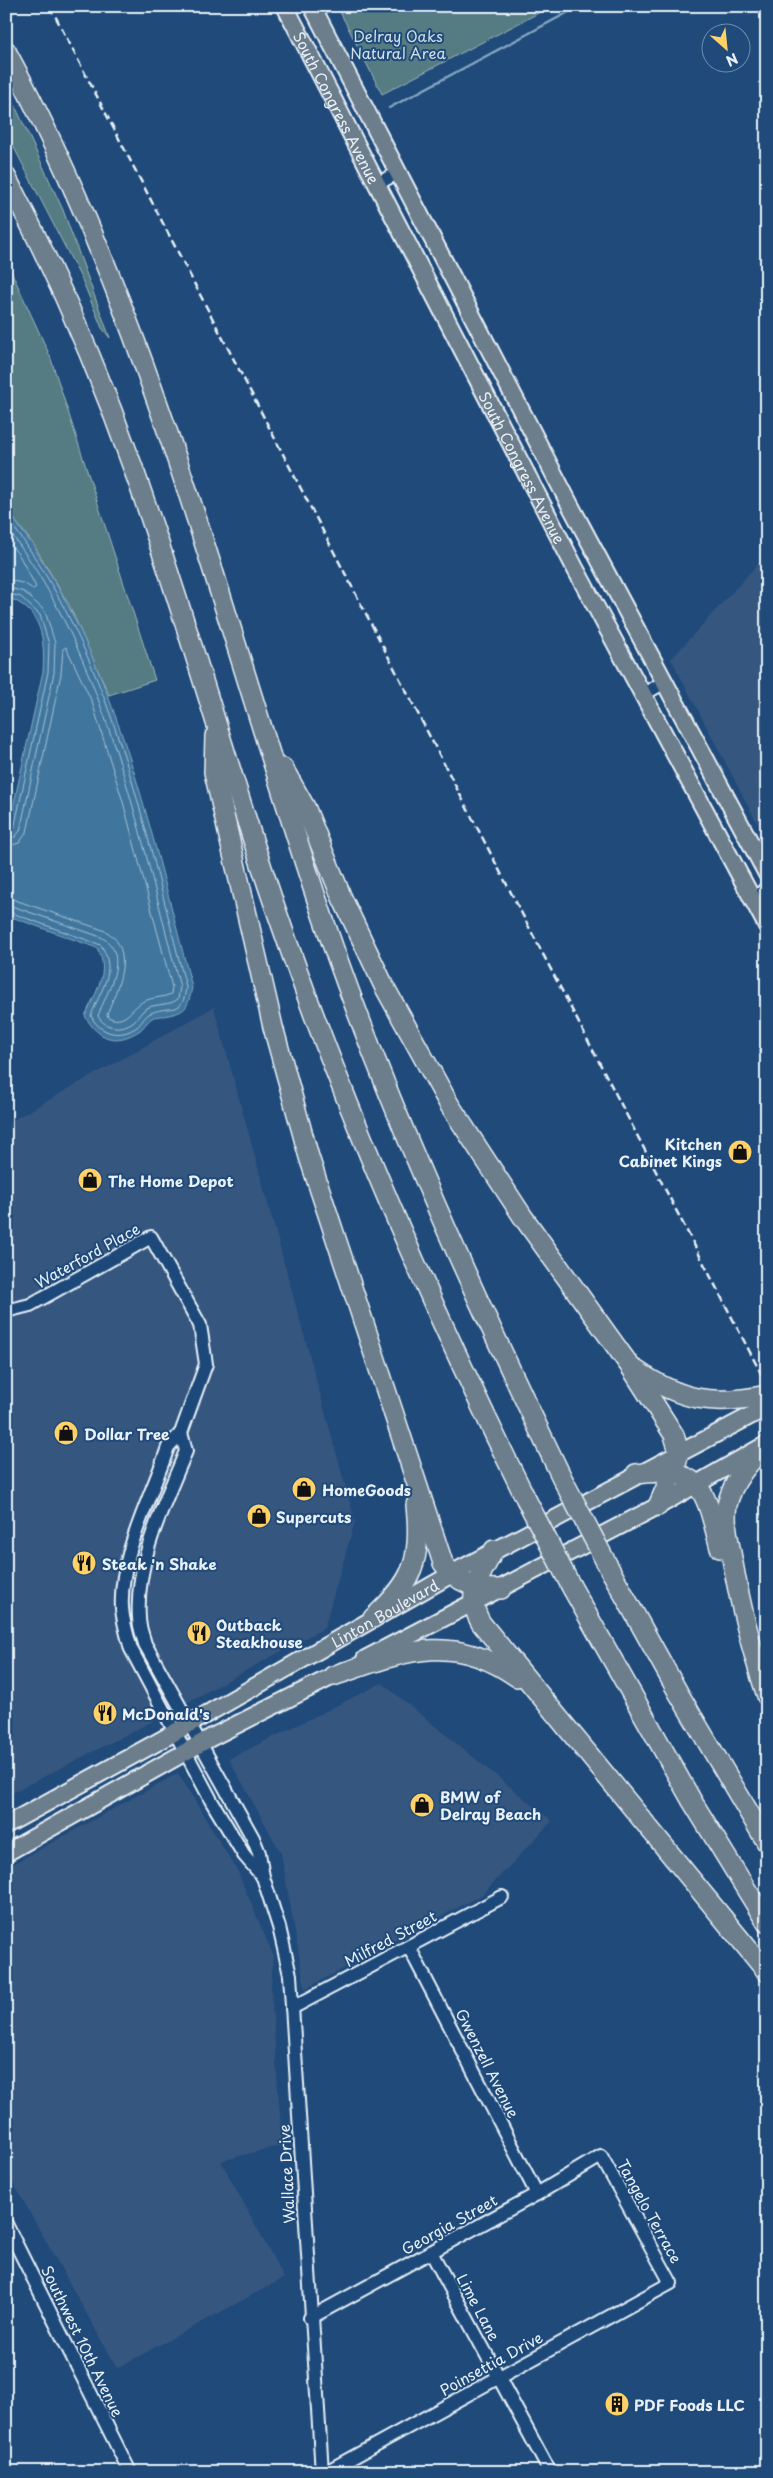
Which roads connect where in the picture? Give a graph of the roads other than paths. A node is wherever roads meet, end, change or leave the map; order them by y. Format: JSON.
{"nodes":[{"id":1,"x":285,"y":6,"type":"edge"},
{"id":2,"x":312,"y":6,"type":"edge"},
{"id":3,"x":6,"y":51,"type":"edge"},
{"id":4,"x":399,"y":172,"type":"junction"},
{"id":5,"x":6,"y":177,"type":"edge"},
{"id":6,"x":377,"y":184,"type":"junction"},
{"id":7,"x":663,"y":683,"type":"junction"},
{"id":8,"x":644,"y":694,"type":"junction"},
{"id":9,"x":215,"y":723,"type":"junction"},
{"id":10,"x":262,"y":730,"type":"junction"},
{"id":11,"x":767,"y":874,"type":"edge"},
{"id":12,"x":767,"y":887,"type":"edge"},
{"id":13,"x":754,"y":901,"type":"junction"},
{"id":14,"x":767,"y":926,"type":"edge"},
{"id":15,"x":6,"y":1311,"type":"edge"},
{"id":16,"x":630,"y":1366,"type":"junction"},
{"id":17,"x":767,"y":1395,"type":"edge"},
{"id":18,"x":767,"y":1407,"type":"edge"},
{"id":19,"x":181,"y":1433,"type":"junction"},
{"id":20,"x":767,"y":1445,"type":"edge"},
{"id":21,"x":678,"y":1452,"type":"junction"},
{"id":22,"x":412,"y":1472,"type":"junction"},
{"id":23,"x":674,"y":1472,"type":"junction"},
{"id":24,"x":636,"y":1474,"type":"junction"},
{"id":25,"x":697,"y":1485,"type":"junction"},
{"id":26,"x":658,"y":1506,"type":"junction"},
{"id":27,"x":494,"y":1550,"type":"junction"},
{"id":28,"x":452,"y":1574,"type":"junction"},
{"id":29,"x":501,"y":1589,"type":"joint"},
{"id":30,"x":474,"y":1595,"type":"junction"},
{"id":31,"x":740,"y":1603,"type":"junction"},
{"id":32,"x":373,"y":1618,"type":"junction"},
{"id":33,"x":333,"y":1676,"type":"junction"},
{"id":34,"x":534,"y":1690,"type":"junction"},
{"id":35,"x":767,"y":1696,"type":"edge"},
{"id":36,"x":190,"y":1723,"type":"junction"},
{"id":37,"x":175,"y":1732,"type":"junction"},
{"id":38,"x":201,"y":1744,"type":"junction"},
{"id":39,"x":186,"y":1752,"type":"junction"},
{"id":40,"x":6,"y":1824,"type":"edge"},
{"id":41,"x":767,"y":1843,"type":"edge"},
{"id":42,"x":6,"y":1852,"type":"edge"},
{"id":43,"x":262,"y":1877,"type":"junction"},
{"id":44,"x":502,"y":1897,"type":"dead end"},
{"id":45,"x":767,"y":1923,"type":"edge"},
{"id":46,"x":410,"y":1947,"type":"junction"},
{"id":47,"x":767,"y":1972,"type":"edge"},
{"id":48,"x":292,"y":2008,"type":"junction"},
{"id":49,"x":601,"y":2156,"type":"joint"},
{"id":50,"x":537,"y":2194,"type":"junction"},
{"id":51,"x":6,"y":2224,"type":"edge"},
{"id":52,"x":431,"y":2252,"type":"junction"},
{"id":53,"x":671,"y":2282,"type":"joint"},
{"id":54,"x":310,"y":2318,"type":"junction"},
{"id":55,"x":498,"y":2377,"type":"junction"},
{"id":56,"x":130,"y":2472,"type":"edge"},
{"id":57,"x":322,"y":2472,"type":"edge"},
{"id":58,"x":326,"y":2472,"type":"edge"},
{"id":59,"x":550,"y":2472,"type":"edge"}],
"edges":[{"from":1,"to":6,"type":"main road","name":"South Congress Avenue"},
{"from":2,"to":4,"type":"main road","name":"South Congress Avenue"},
{"from":3,"to":10,"type":"highway"},
{"from":4,"to":6,"type":"street"},
{"from":4,"to":7,"type":"main road","name":"South Congress Avenue"},
{"from":5,"to":9,"type":"highway"},
{"from":6,"to":8,"type":"main road","name":"South Congress Avenue"},
{"from":7,"to":8,"type":"street"},
{"from":7,"to":11,"type":"main road","name":"South Congress Avenue"},
{"from":8,"to":13,"type":"main road","name":"South Congress Avenue"},
{"from":9,"to":22,"type":"highway"},
{"from":9,"to":45,"type":"highway","bridge":true},
{"from":10,"to":16,"type":"highway"},
{"from":10,"to":41,"type":"highway","bridge":true},
{"from":12,"to":13,"type":"street"},
{"from":13,"to":14,"type":"main road","name":"South Congress Avenue"},
{"from":15,"to":19,"type":"street","name":"Waterford Place"},
{"from":16,"to":17,"type":"highway"},
{"from":16,"to":21,"type":"highway"},
{"from":18,"to":21,"type":"main road","name":"Linton Boulevard"},
{"from":19,"to":36,"type":"street","name":"Waterford Place"},
{"from":19,"to":37,"type":"street","name":"Waterford Place"},
{"from":20,"to":25,"type":"main road"},
{"from":20,"to":31,"type":"highway"},
{"from":21,"to":23,"type":"highway"},
{"from":21,"to":24,"type":"main road","name":"Linton Boulevard"},
{"from":22,"to":28,"type":"highway"},
{"from":22,"to":32,"type":"highway"},
{"from":23,"to":24,"type":"highway"},
{"from":23,"to":25,"type":"highway"},
{"from":23,"to":26,"type":"highway"},
{"from":24,"to":27,"type":"main road","name":"Linton Boulevard"},
{"from":25,"to":26,"type":"main road"},
{"from":25,"to":31,"type":"highway"},
{"from":26,"to":29,"type":"main road"},
{"from":27,"to":28,"type":"main road","name":"Linton Boulevard"},
{"from":27,"to":30,"type":"highway"},
{"from":28,"to":30,"type":"highway"},
{"from":28,"to":32,"type":"main road","name":"Linton Boulevard"},
{"from":29,"to":30,"type":"highway"},
{"from":30,"to":33,"type":"main road","name":"Linton Boulevard"},
{"from":30,"to":34,"type":"highway"},
{"from":31,"to":35,"type":"highway"},
{"from":32,"to":36,"type":"main road","name":"Linton Boulevard"},
{"from":33,"to":34,"type":"highway"},
{"from":33,"to":38,"type":"main road","name":"Linton Boulevard"},
{"from":34,"to":47,"type":"highway"},
{"from":36,"to":37,"type":"main road","name":"Linton Boulevard"},
{"from":36,"to":38,"type":"street","name":"Wallace Drive"},
{"from":37,"to":39,"type":"street","name":"Wallace Drive"},
{"from":37,"to":40,"type":"main road","name":"Linton Boulevard"},
{"from":38,"to":39,"type":"main road","name":"Linton Boulevard"},
{"from":38,"to":43,"type":"street","name":"Wallace Drive"},
{"from":39,"to":42,"type":"main road","name":"Linton Boulevard"},
{"from":39,"to":43,"type":"street","name":"Wallace Drive"},
{"from":43,"to":48,"type":"street","name":"Wallace Drive"},
{"from":44,"to":46,"type":"street","name":"Milfred Street"},
{"from":46,"to":48,"type":"street","name":"Milfred Street"},
{"from":46,"to":50,"type":"street","name":"Gwenzell Avenue"},
{"from":48,"to":54,"type":"street","name":"Wallace Drive"},
{"from":49,"to":50,"type":"street","name":"Georgia Street"},
{"from":49,"to":53,"type":"street","name":"Tangelo Terrace"},
{"from":50,"to":52,"type":"street","name":"Georgia Street"},
{"from":51,"to":56,"type":"street","name":"Southwest 10th Avenue"},
{"from":52,"to":54,"type":"street","name":"Georgia Street"},
{"from":52,"to":55,"type":"street","name":"Lime Lane"},
{"from":53,"to":55,"type":"street","name":"Poinsettia Drive"},
{"from":54,"to":57,"type":"street","name":"Wallace Drive"},
{"from":55,"to":58,"type":"street","name":"Poinsettia Drive"},
{"from":55,"to":59,"type":"street","name":"Lime Lane"}]}
